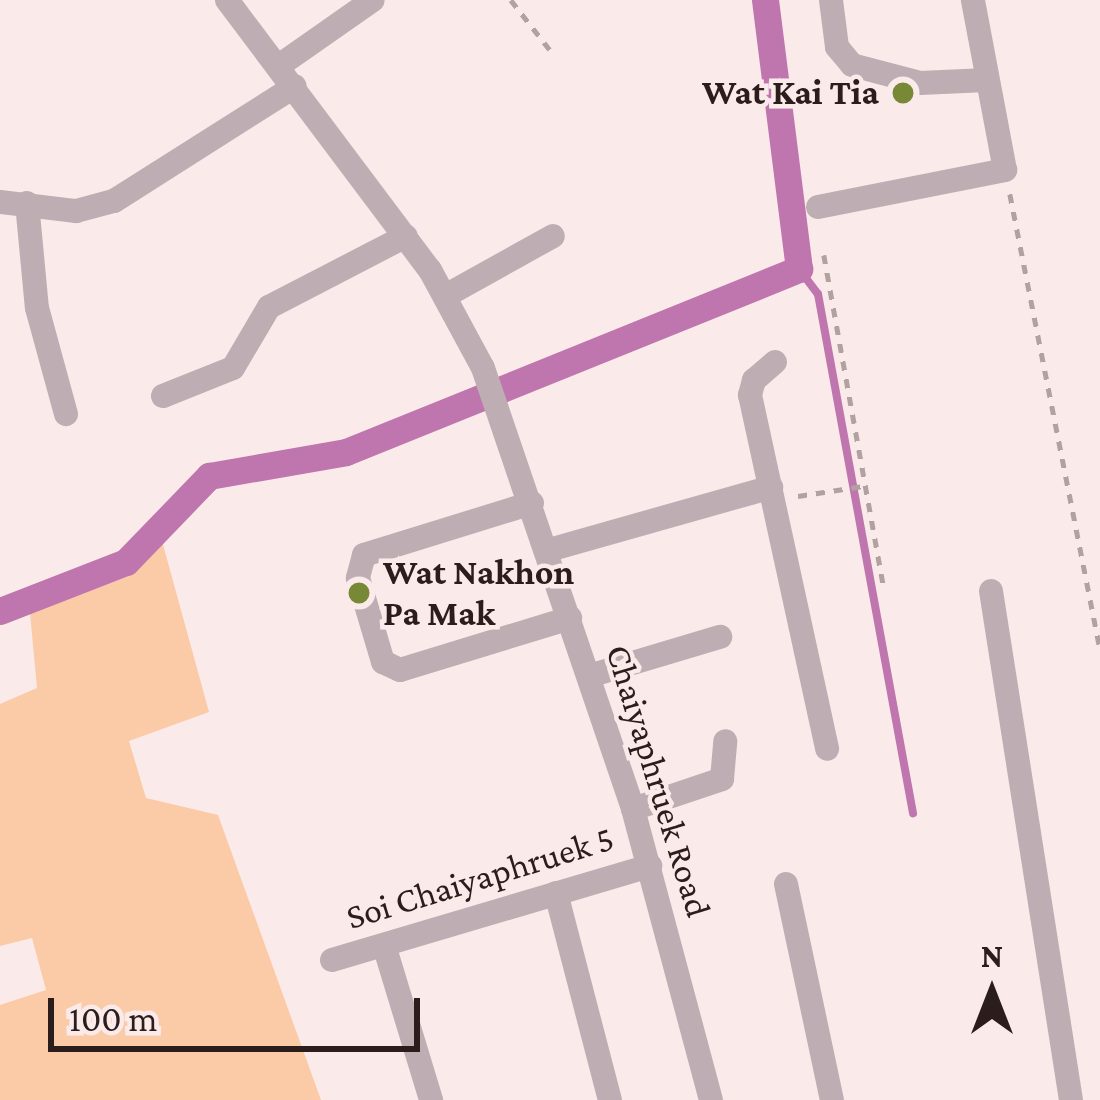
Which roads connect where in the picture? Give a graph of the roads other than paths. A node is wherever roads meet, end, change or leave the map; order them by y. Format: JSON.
{"nodes":[{"id":1,"x":227,"y":0,"type":"edge"},
{"id":2,"x":374,"y":0,"type":"edge"},
{"id":3,"x":831,"y":0,"type":"edge"},
{"id":4,"x":973,"y":0,"type":"edge"},
{"id":5,"x":288,"y":75,"type":"junction"},
{"id":6,"x":987,"y":80,"type":"junction"},
{"id":7,"x":0,"y":202,"type":"edge"},
{"id":8,"x":27,"y":202,"type":"junction"},
{"id":9,"x":818,"y":207,"type":"dead end"},
{"id":10,"x":406,"y":236,"type":"junction"},
{"id":11,"x":553,"y":236,"type":"dead end"},
{"id":12,"x":447,"y":295,"type":"junction"},
{"id":13,"x":776,"y":362,"type":"dead end"},
{"id":14,"x":163,"y":396,"type":"dead end"},
{"id":15,"x":66,"y":414,"type":"dead end"},
{"id":16,"x":772,"y":493,"type":"junction"},
{"id":17,"x":532,"y":502,"type":"junction"},
{"id":18,"x":549,"y":550,"type":"junction"},
{"id":19,"x":991,"y":591,"type":"dead end"},
{"id":20,"x":570,"y":617,"type":"junction"},
{"id":21,"x":720,"y":637,"type":"dead end"},
{"id":22,"x":589,"y":676,"type":"junction"},
{"id":23,"x":725,"y":741,"type":"dead end"},
{"id":24,"x":827,"y":749,"type":"dead end"},
{"id":25,"x":634,"y":809,"type":"junction"},
{"id":26,"x":650,"y":866,"type":"junction"},
{"id":27,"x":786,"y":884,"type":"dead end"},
{"id":28,"x":556,"y":892,"type":"junction"},
{"id":29,"x":384,"y":945,"type":"junction"},
{"id":30,"x":332,"y":960,"type":"dead end"},
{"id":31,"x":431,"y":1100,"type":"edge"},
{"id":32,"x":610,"y":1100,"type":"edge"},
{"id":33,"x":711,"y":1100,"type":"edge"},
{"id":34,"x":832,"y":1100,"type":"edge"},
{"id":35,"x":1071,"y":1100,"type":"edge"}],
"edges":[{"from":1,"to":5,"type":"street","name":"Chaiyaphruek Road"},
{"from":2,"to":5,"type":"street"},
{"from":3,"to":6,"type":"street"},
{"from":4,"to":6,"type":"street"},
{"from":5,"to":8,"type":"street"},
{"from":5,"to":10,"type":"street","name":"Chaiyaphruek Road"},
{"from":6,"to":9,"type":"street"},
{"from":7,"to":8,"type":"street"},
{"from":8,"to":15,"type":"street"},
{"from":10,"to":12,"type":"street","name":"Chaiyaphruek Road"},
{"from":10,"to":14,"type":"street"},
{"from":11,"to":12,"type":"street"},
{"from":12,"to":17,"type":"street","name":"Chaiyaphruek Road"},
{"from":13,"to":16,"type":"street"},
{"from":16,"to":18,"type":"street"},
{"from":16,"to":24,"type":"street"},
{"from":17,"to":18,"type":"street","name":"Chaiyaphruek Road"},
{"from":17,"to":20,"type":"street"},
{"from":18,"to":20,"type":"street","name":"Chaiyaphruek Road"},
{"from":19,"to":35,"type":"street"},
{"from":20,"to":22,"type":"street","name":"Chaiyaphruek Road"},
{"from":21,"to":22,"type":"street"},
{"from":22,"to":25,"type":"street","name":"Chaiyaphruek Road"},
{"from":23,"to":25,"type":"street"},
{"from":25,"to":26,"type":"street","name":"Chaiyaphruek Road"},
{"from":26,"to":28,"type":"street","name":"Soi Chaiyaphruek 5"},
{"from":26,"to":33,"type":"street","name":"Chaiyaphruek Road"},
{"from":27,"to":34,"type":"street"},
{"from":28,"to":29,"type":"street","name":"Soi Chaiyaphruek 5"},
{"from":28,"to":32,"type":"street"},
{"from":29,"to":30,"type":"street","name":"Soi Chaiyaphruek 5"},
{"from":29,"to":31,"type":"street"}]}
